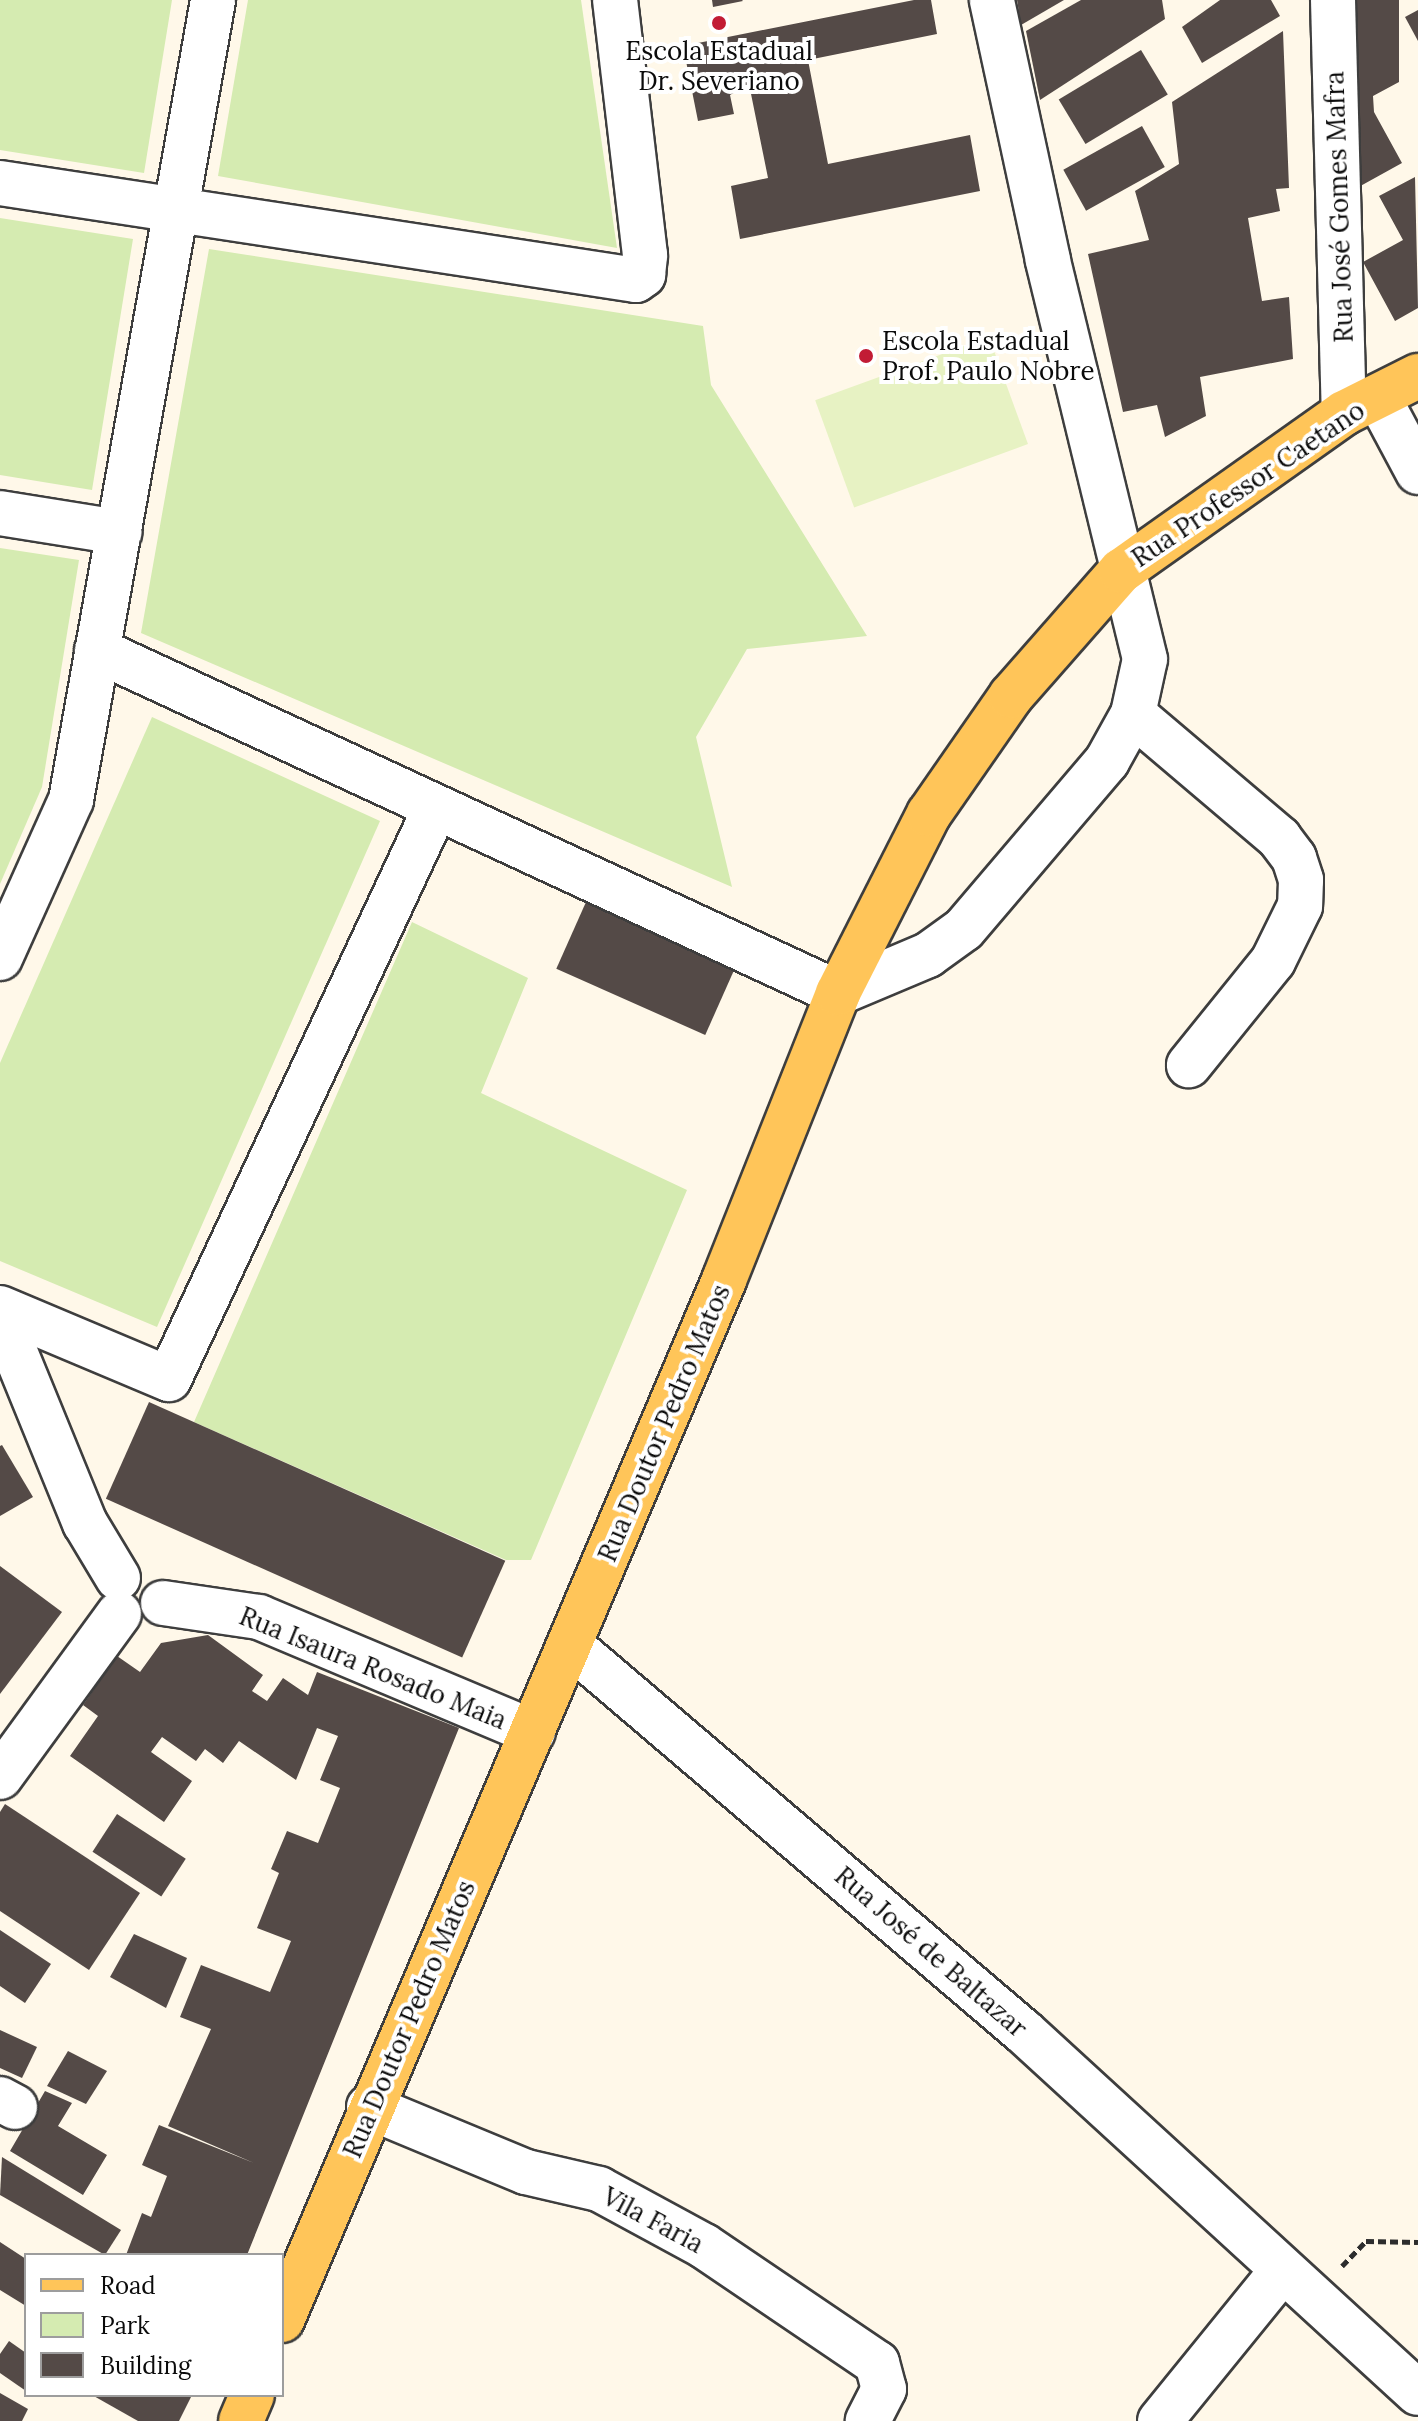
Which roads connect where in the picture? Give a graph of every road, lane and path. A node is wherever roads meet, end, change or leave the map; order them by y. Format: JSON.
{"nodes":[{"id":1,"x":213,"y":0,"type":"edge"},
{"id":2,"x":615,"y":0,"type":"edge"},
{"id":3,"x":992,"y":0,"type":"edge"},
{"id":4,"x":1333,"y":0,"type":"edge"},
{"id":5,"x":0,"y":183,"type":"edge"},
{"id":6,"x":176,"y":211,"type":"junction"},
{"id":7,"x":1418,"y":376,"type":"edge"},
{"id":8,"x":1361,"y":405,"type":"junction"},
{"id":9,"x":1418,"y":472,"type":"edge"},
{"id":10,"x":0,"y":513,"type":"edge"},
{"id":11,"x":119,"y":532,"type":"junction"},
{"id":12,"x":1121,"y":571,"type":"junction"},
{"id":13,"x":97,"y":650,"type":"junction"},
{"id":14,"x":1133,"y":714,"type":"junction"},
{"id":15,"x":436,"y":807,"type":"junction"},
{"id":16,"x":0,"y":958,"type":"edge"},
{"id":17,"x":838,"y":993,"type":"junction"},
{"id":18,"x":1189,"y":1065,"type":"dead end"},
{"id":19,"x":0,"y":1308,"type":"edge"},
{"id":20,"x":0,"y":1315,"type":"edge"},
{"id":21,"x":118,"y":1596,"type":"junction"},
{"id":22,"x":570,"y":1645,"type":"junction"},
{"id":23,"x":533,"y":1732,"type":"junction"},
{"id":24,"x":0,"y":1777,"type":"edge"},
{"id":25,"x":369,"y":2107,"type":"junction"},
{"id":26,"x":1418,"y":2242,"type":"edge"},
{"id":27,"x":1296,"y":2286,"type":"junction"},
{"id":28,"x":284,"y":2315,"type":"edge"},
{"id":29,"x":1418,"y":2393,"type":"edge"},
{"id":30,"x":251,"y":2397,"type":"edge"},
{"id":31,"x":241,"y":2421,"type":"edge"},
{"id":32,"x":868,"y":2421,"type":"edge"},
{"id":33,"x":1160,"y":2421,"type":"edge"}],
"edges":[{"from":1,"to":6,"type":"street"},
{"from":2,"to":6,"type":"street"},
{"from":3,"to":12,"type":"street"},
{"from":4,"to":8,"type":"street","name":"Rua José Gomes Mafra"},
{"from":5,"to":6,"type":"street"},
{"from":6,"to":11,"type":"street"},
{"from":7,"to":8,"type":"main road","name":"Rua Professor Caetano"},
{"from":8,"to":9,"type":"street"},
{"from":8,"to":12,"type":"main road","name":"Rua Professor Caetano"},
{"from":10,"to":11,"type":"street"},
{"from":11,"to":13,"type":"street"},
{"from":12,"to":14,"type":"street"},
{"from":12,"to":17,"type":"main road","name":"Rua Doutor Pedro Matos"},
{"from":13,"to":15,"type":"street"},
{"from":13,"to":16,"type":"street"},
{"from":14,"to":17,"type":"street"},
{"from":14,"to":18,"type":"street"},
{"from":15,"to":17,"type":"street"},
{"from":15,"to":19,"type":"street"},
{"from":17,"to":22,"type":"main road","name":"Rua Doutor Pedro Matos"},
{"from":20,"to":21,"type":"street"},
{"from":21,"to":23,"type":"street","name":"Rua Isaura Rosado Maia"},
{"from":21,"to":24,"type":"street"},
{"from":22,"to":23,"type":"main road","name":"Rua Doutor Pedro Matos"},
{"from":22,"to":27,"type":"street","name":"Rua José de Baltazar"},
{"from":23,"to":25,"type":"main road","name":"Rua Doutor Pedro Matos"},
{"from":25,"to":28,"type":"main road","name":"Rua Doutor Pedro Matos"},
{"from":25,"to":32,"type":"street","name":"Vila Faria"},
{"from":26,"to":27,"type":"path"},
{"from":27,"to":29,"type":"street","name":"Rua José de Baltazar"},
{"from":27,"to":33,"type":"street"},
{"from":30,"to":31,"type":"main road"}]}
